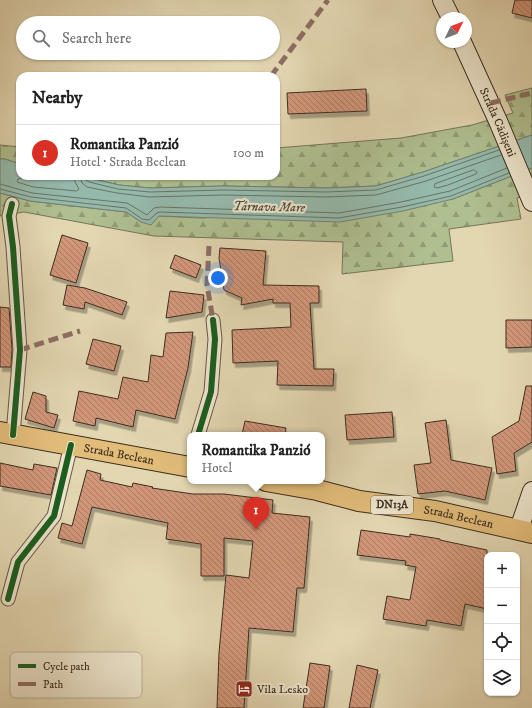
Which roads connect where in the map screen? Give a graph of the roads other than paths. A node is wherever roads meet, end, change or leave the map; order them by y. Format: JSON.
{"nodes":[{"id":1,"x":442,"y":0,"type":"edge"},
{"id":2,"x":448,"y":12,"type":"edge"},
{"id":3,"x":465,"y":48,"type":"edge"},
{"id":4,"x":532,"y":202,"type":"edge"},
{"id":5,"x":12,"y":204,"type":"dead end"},
{"id":6,"x":213,"y":320,"type":"dead end"},
{"id":7,"x":199,"y":432,"type":"edge"},
{"id":8,"x":7,"y":434,"type":"edge"},
{"id":9,"x":71,"y":445,"type":"junction"},
{"id":10,"x":187,"y":465,"type":"edge"},
{"id":11,"x":283,"y":484,"type":"edge"},
{"id":12,"x":532,"y":491,"type":"edge"},
{"id":13,"x":525,"y":531,"type":"edge"},
{"id":14,"x":8,"y":599,"type":"dead end"}],
"edges":[{"from":1,"to":2,"type":"main road"},
{"from":3,"to":4,"type":"main road","name":"Strada Cădișeni"},
{"from":5,"to":8,"type":"street"},
{"from":6,"to":7,"type":"street"},
{"from":8,"to":9,"type":"main road","name":"Strada Beclean"},
{"from":9,"to":10,"type":"main road","name":"Strada Beclean"},
{"from":9,"to":14,"type":"street"},
{"from":11,"to":13,"type":"main road","name":"Strada Beclean","number":"DN13A"},
{"from":12,"to":13,"type":"main road"}]}
